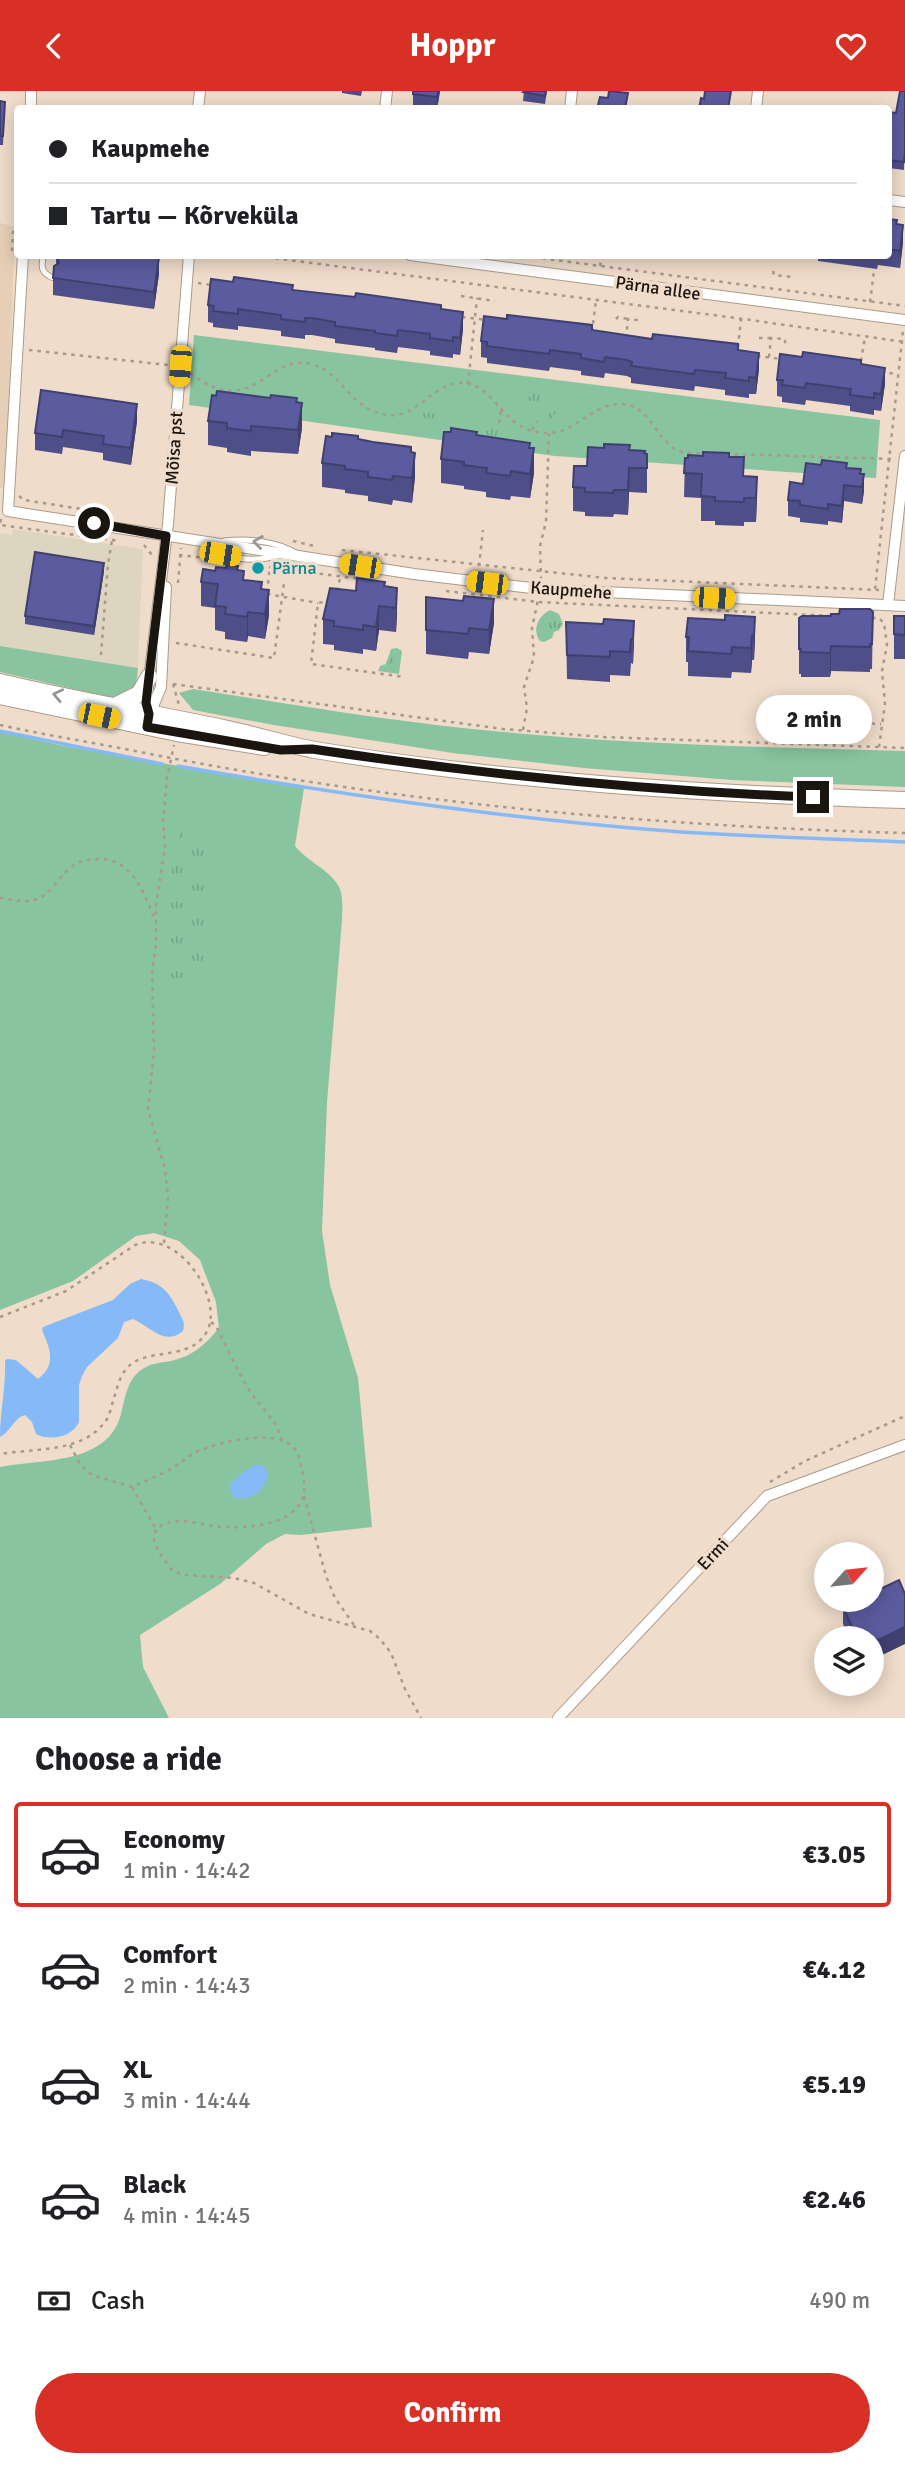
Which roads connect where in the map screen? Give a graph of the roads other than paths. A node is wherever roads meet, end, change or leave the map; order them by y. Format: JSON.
{"nodes":[{"id":1,"x":23,"y":259,"type":"edge"},
{"id":2,"x":44,"y":259,"type":"edge"},
{"id":3,"x":189,"y":259,"type":"edge"},
{"id":4,"x":440,"y":259,"type":"edge"},
{"id":5,"x":54,"y":278,"type":"edge"},
{"id":6,"x":905,"y":320,"type":"edge"},
{"id":7,"x":905,"y":456,"type":"edge"},
{"id":8,"x":4,"y":511,"type":"edge"},
{"id":9,"x":166,"y":536,"type":"junction"},
{"id":10,"x":208,"y":544,"type":"junction"},
{"id":11,"x":165,"y":557,"type":"junction"},
{"id":12,"x":305,"y":558,"type":"junction"},
{"id":13,"x":888,"y":605,"type":"junction"},
{"id":14,"x":905,"y":606,"type":"edge"},
{"id":15,"x":149,"y":677,"type":"junction"},
{"id":16,"x":0,"y":693,"type":"edge"},
{"id":17,"x":115,"y":706,"type":"junction"},
{"id":18,"x":148,"y":720,"type":"junction"},
{"id":19,"x":905,"y":800,"type":"edge"},
{"id":20,"x":905,"y":1445,"type":"edge"},
{"id":21,"x":558,"y":1718,"type":"edge"}],
"edges":[{"from":1,"to":8,"type":"street"},
{"from":2,"to":5,"type":"lane"},
{"from":3,"to":9,"type":"street","name":"Mõisa pst"},
{"from":4,"to":6,"type":"street","name":"Pärna allee"},
{"from":7,"to":13,"type":"street"},
{"from":8,"to":9,"type":"street","name":"Kaupmehe"},
{"from":9,"to":10,"type":"street","name":"Kaupmehe"},
{"from":9,"to":11,"type":"street","name":"Mõisa pst"},
{"from":10,"to":12,"type":"street","name":"Kaupmehe"},
{"from":12,"to":10,"type":"lane","one_way":true},
{"from":11,"to":15,"type":"street","name":"Mõisa pst"},
{"from":11,"to":18,"type":"street","name":"Mõisa pst"},
{"from":12,"to":13,"type":"street","name":"Kaupmehe"},
{"from":13,"to":14,"type":"street","name":"Kaupmehe"},
{"from":15,"to":17,"type":"main road"},
{"from":15,"to":18,"type":"street","name":"Mõisa pst"},
{"from":17,"to":16,"type":"main road","one_way":true},
{"from":16,"to":18,"type":"main road"},
{"from":17,"to":18,"type":"main road"},
{"from":18,"to":19,"type":"main road"},
{"from":20,"to":21,"type":"street","name":"Ermi"}]}
